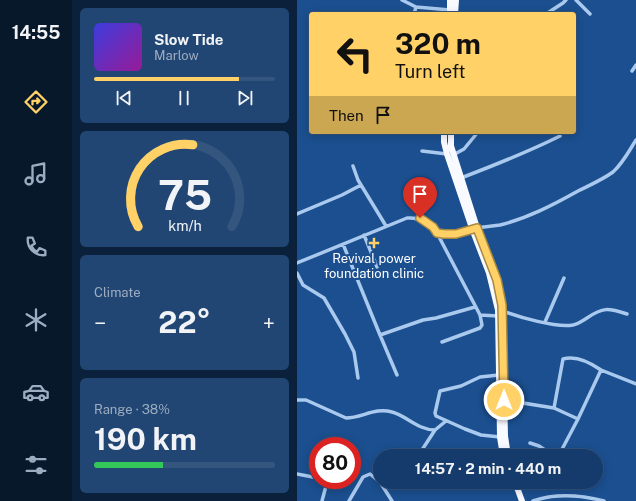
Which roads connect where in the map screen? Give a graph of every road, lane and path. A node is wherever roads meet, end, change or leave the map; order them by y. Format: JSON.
{"nodes":[{"id":1,"x":402,"y":0,"type":"edge"},
{"id":2,"x":450,"y":0,"type":"edge"},
{"id":3,"x":456,"y":0,"type":"edge"},
{"id":4,"x":565,"y":0,"type":"edge"},
{"id":5,"x":576,"y":0,"type":"edge"},
{"id":6,"x":416,"y":7,"type":"junction"},
{"id":7,"x":415,"y":12,"type":"edge"},
{"id":8,"x":445,"y":12,"type":"edge"},
{"id":9,"x":451,"y":12,"type":"edge"},
{"id":10,"x":451,"y":12,"type":"edge"},
{"id":11,"x":549,"y":12,"type":"edge"},
{"id":12,"x":591,"y":14,"type":"dead end"},
{"id":13,"x":636,"y":65,"type":"edge"},
{"id":14,"x":633,"y":72,"type":"dead end"},
{"id":15,"x":444,"y":134,"type":"edge"},
{"id":16,"x":451,"y":134,"type":"edge"},
{"id":17,"x":476,"y":134,"type":"edge"},
{"id":18,"x":560,"y":136,"type":"dead end"},
{"id":19,"x":636,"y":140,"type":"edge"},
{"id":20,"x":422,"y":151,"type":"dead end"},
{"id":21,"x":447,"y":154,"type":"junction"},
{"id":22,"x":454,"y":155,"type":"junction"},
{"id":23,"x":353,"y":166,"type":"dead end"},
{"id":24,"x":461,"y":178,"type":"junction"},
{"id":25,"x":361,"y":185,"type":"junction"},
{"id":26,"x":297,"y":214,"type":"edge"},
{"id":27,"x":386,"y":226,"type":"junction"},
{"id":28,"x":475,"y":228,"type":"junction"},
{"id":29,"x":437,"y":233,"type":"junction"},
{"id":30,"x":364,"y":235,"type":"junction"},
{"id":31,"x":343,"y":244,"type":"junction"},
{"id":32,"x":297,"y":263,"type":"edge"},
{"id":33,"x":377,"y":267,"type":"dead end"},
{"id":34,"x":297,"y":273,"type":"edge"},
{"id":35,"x":564,"y":278,"type":"dead end"},
{"id":36,"x":475,"y":307,"type":"junction"},
{"id":37,"x":500,"y":314,"type":"junction"},
{"id":38,"x":627,"y":314,"type":"dead end"},
{"id":39,"x":481,"y":315,"type":"junction"},
{"id":40,"x":545,"y":322,"type":"junction"},
{"id":41,"x":380,"y":335,"type":"junction"},
{"id":42,"x":442,"y":342,"type":"dead end"},
{"id":43,"x":601,"y":370,"type":"junction"},
{"id":44,"x":397,"y":375,"type":"dead end"},
{"id":45,"x":499,"y":375,"type":"junction"},
{"id":46,"x":358,"y":378,"type":"dead end"},
{"id":47,"x":636,"y":384,"type":"edge"},
{"id":48,"x":297,"y":400,"type":"edge"},
{"id":49,"x":504,"y":400,"type":"junction"},
{"id":50,"x":554,"y":408,"type":"junction"},
{"id":51,"x":578,"y":419,"type":"junction"},
{"id":52,"x":446,"y":421,"type":"junction"},
{"id":53,"x":435,"y":430,"type":"junction"},
{"id":54,"x":501,"y":437,"type":"junction"},
{"id":55,"x":530,"y":443,"type":"dead end"},
{"id":56,"x":423,"y":449,"type":"edge"},
{"id":57,"x":502,"y":449,"type":"edge"},
{"id":58,"x":507,"y":449,"type":"edge"},
{"id":59,"x":297,"y":474,"type":"edge"},
{"id":60,"x":309,"y":476,"type":"edge"},
{"id":61,"x":373,"y":476,"type":"edge"},
{"id":62,"x":325,"y":489,"type":"edge"},
{"id":63,"x":384,"y":489,"type":"edge"},
{"id":64,"x":514,"y":489,"type":"edge"},
{"id":65,"x":518,"y":489,"type":"edge"},
{"id":66,"x":322,"y":501,"type":"edge"},
{"id":67,"x":349,"y":501,"type":"edge"},
{"id":68,"x":392,"y":501,"type":"edge"},
{"id":69,"x":518,"y":501,"type":"edge"},
{"id":70,"x":522,"y":501,"type":"edge"},
{"id":71,"x":533,"y":501,"type":"edge"},
{"id":72,"x":604,"y":501,"type":"edge"}],
"edges":[{"from":1,"to":6,"type":"street"},
{"from":2,"to":9,"type":"highway"},
{"from":3,"to":10,"type":"highway"},
{"from":4,"to":11,"type":"street"},
{"from":5,"to":12,"type":"street"},
{"from":6,"to":7,"type":"street"},
{"from":6,"to":8,"type":"street"},
{"from":13,"to":14,"type":"street"},
{"from":15,"to":21,"type":"highway"},
{"from":16,"to":22,"type":"highway"},
{"from":17,"to":22,"type":"street"},
{"from":18,"to":24,"type":"street"},
{"from":19,"to":28,"type":"street"},
{"from":20,"to":21,"type":"street"},
{"from":21,"to":22,"type":"street"},
{"from":21,"to":28,"type":"highway"},
{"from":22,"to":24,"type":"highway"},
{"from":23,"to":25,"type":"street"},
{"from":24,"to":28,"type":"highway"},
{"from":25,"to":26,"type":"street"},
{"from":25,"to":27,"type":"street"},
{"from":27,"to":29,"type":"street"},
{"from":27,"to":30,"type":"street"},
{"from":28,"to":29,"type":"street"},
{"from":28,"to":37,"type":"highway"},
{"from":29,"to":36,"type":"street"},
{"from":30,"to":31,"type":"street"},
{"from":30,"to":33,"type":"street"},
{"from":31,"to":32,"type":"street"},
{"from":31,"to":41,"type":"street"},
{"from":34,"to":46,"type":"street"},
{"from":35,"to":40,"type":"street"},
{"from":36,"to":39,"type":"street"},
{"from":36,"to":41,"type":"street"},
{"from":37,"to":39,"type":"street"},
{"from":37,"to":40,"type":"street"},
{"from":37,"to":45,"type":"highway"},
{"from":37,"to":49,"type":"highway"},
{"from":38,"to":40,"type":"street"},
{"from":39,"to":42,"type":"street"},
{"from":41,"to":44,"type":"street"},
{"from":43,"to":47,"type":"street"},
{"from":43,"to":50,"type":"street"},
{"from":43,"to":51,"type":"street"},
{"from":45,"to":52,"type":"street"},
{"from":45,"to":54,"type":"highway"},
{"from":48,"to":53,"type":"street"},
{"from":49,"to":50,"type":"street"},
{"from":49,"to":58,"type":"highway"},
{"from":50,"to":51,"type":"street"},
{"from":51,"to":55,"type":"street"},
{"from":52,"to":53,"type":"street"},
{"from":52,"to":54,"type":"street"},
{"from":53,"to":56,"type":"street"},
{"from":54,"to":57,"type":"highway"},
{"from":59,"to":60,"type":"street"},
{"from":61,"to":67,"type":"street"},
{"from":62,"to":66,"type":"street"},
{"from":63,"to":68,"type":"street"},
{"from":64,"to":69,"type":"highway"},
{"from":65,"to":70,"type":"highway"},
{"from":71,"to":72,"type":"street"}]}
